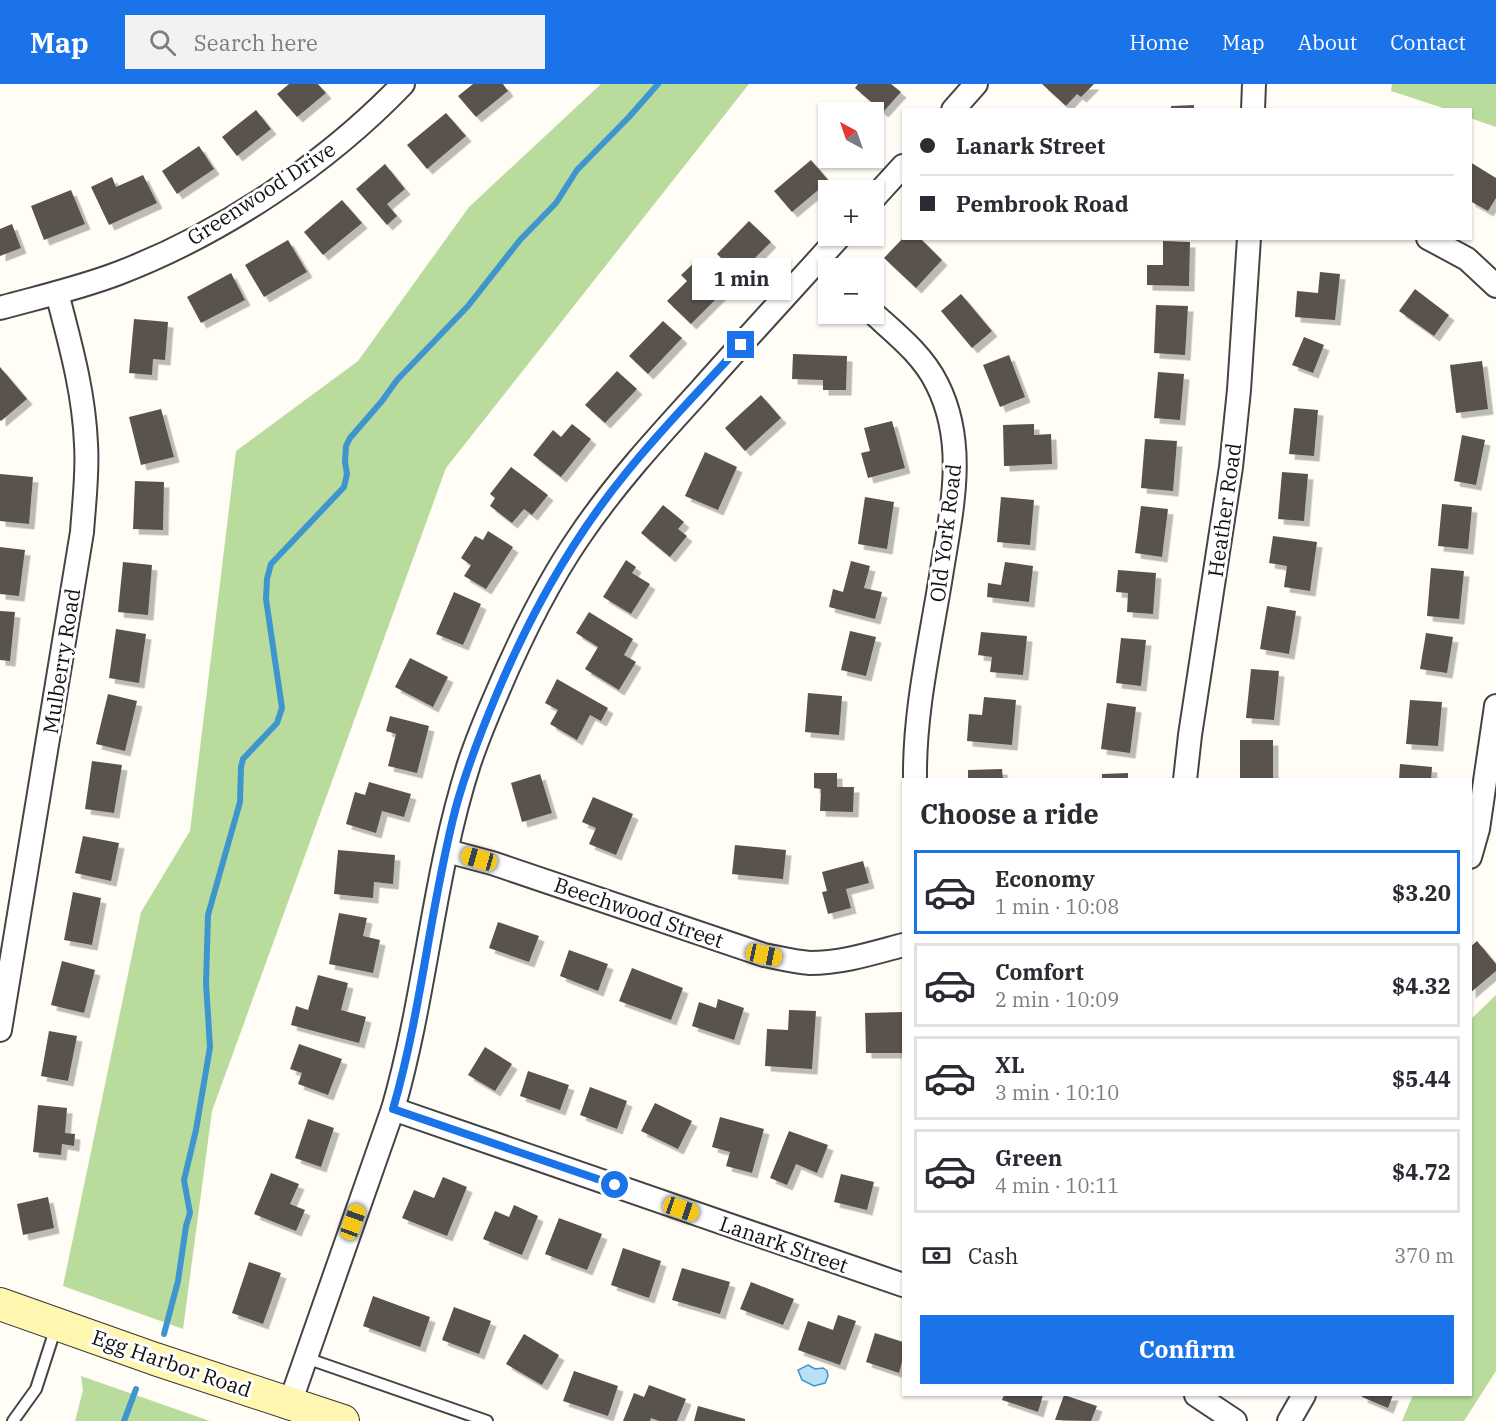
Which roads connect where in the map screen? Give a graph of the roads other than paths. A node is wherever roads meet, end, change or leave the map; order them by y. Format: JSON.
{"nodes":[{"id":1,"x":403,"y":84,"type":"edge"},
{"id":2,"x":976,"y":84,"type":"edge"},
{"id":3,"x":1254,"y":84,"type":"edge"},
{"id":4,"x":955,"y":108,"type":"edge"},
{"id":5,"x":1253,"y":108,"type":"edge"},
{"id":6,"x":902,"y":166,"type":"edge"},
{"id":7,"x":884,"y":187,"type":"edge"},
{"id":8,"x":1249,"y":240,"type":"edge"},
{"id":9,"x":1432,"y":240,"type":"edge"},
{"id":10,"x":818,"y":271,"type":"edge"},
{"id":11,"x":1496,"y":286,"type":"edge"},
{"id":12,"x":57,"y":293,"type":"junction"},
{"id":13,"x":0,"y":308,"type":"edge"},
{"id":14,"x":884,"y":323,"type":"edge"},
{"id":15,"x":1496,"y":706,"type":"edge"},
{"id":16,"x":915,"y":778,"type":"edge"},
{"id":17,"x":1185,"y":778,"type":"edge"},
{"id":18,"x":1472,"y":850,"type":"edge"},
{"id":19,"x":447,"y":851,"type":"junction"},
{"id":20,"x":902,"y":945,"type":"edge"},
{"id":21,"x":0,"y":1030,"type":"edge"},
{"id":22,"x":393,"y":1109,"type":"junction"},
{"id":23,"x":902,"y":1285,"type":"edge"},
{"id":24,"x":0,"y":1304,"type":"edge"},
{"id":25,"x":57,"y":1324,"type":"junction"},
{"id":26,"x":306,"y":1358,"type":"junction"},
{"id":27,"x":1198,"y":1396,"type":"edge"},
{"id":28,"x":1303,"y":1396,"type":"edge"},
{"id":29,"x":290,"y":1403,"type":"junction"},
{"id":30,"x":13,"y":1421,"type":"edge"},
{"id":31,"x":344,"y":1421,"type":"edge"},
{"id":32,"x":487,"y":1421,"type":"edge"},
{"id":33,"x":1235,"y":1421,"type":"edge"},
{"id":34,"x":1289,"y":1421,"type":"edge"}],
"edges":[{"from":1,"to":12,"type":"street","name":"Greenwood Drive"},
{"from":2,"to":4,"type":"street"},
{"from":3,"to":5,"type":"street"},
{"from":6,"to":7,"type":"street"},
{"from":8,"to":17,"type":"street","name":"Heather Road"},
{"from":9,"to":11,"type":"street"},
{"from":10,"to":19,"type":"street"},
{"from":12,"to":13,"type":"street","name":"Greenwood Drive"},
{"from":12,"to":21,"type":"street","name":"Mulberry Road"},
{"from":14,"to":16,"type":"street","name":"Old York Road"},
{"from":15,"to":18,"type":"street"},
{"from":19,"to":20,"type":"street","name":"Beechwood Street"},
{"from":19,"to":22,"type":"street"},
{"from":22,"to":23,"type":"street","name":"Lanark Street"},
{"from":22,"to":26,"type":"street"},
{"from":24,"to":25,"type":"main road","name":"Egg Harbor Road"},
{"from":25,"to":29,"type":"main road","name":"Egg Harbor Road"},
{"from":25,"to":30,"type":"lane"},
{"from":26,"to":29,"type":"street"},
{"from":26,"to":32,"type":"lane"},
{"from":27,"to":33,"type":"street"},
{"from":28,"to":34,"type":"street"},
{"from":29,"to":31,"type":"main road","name":"Egg Harbor Road"}]}
